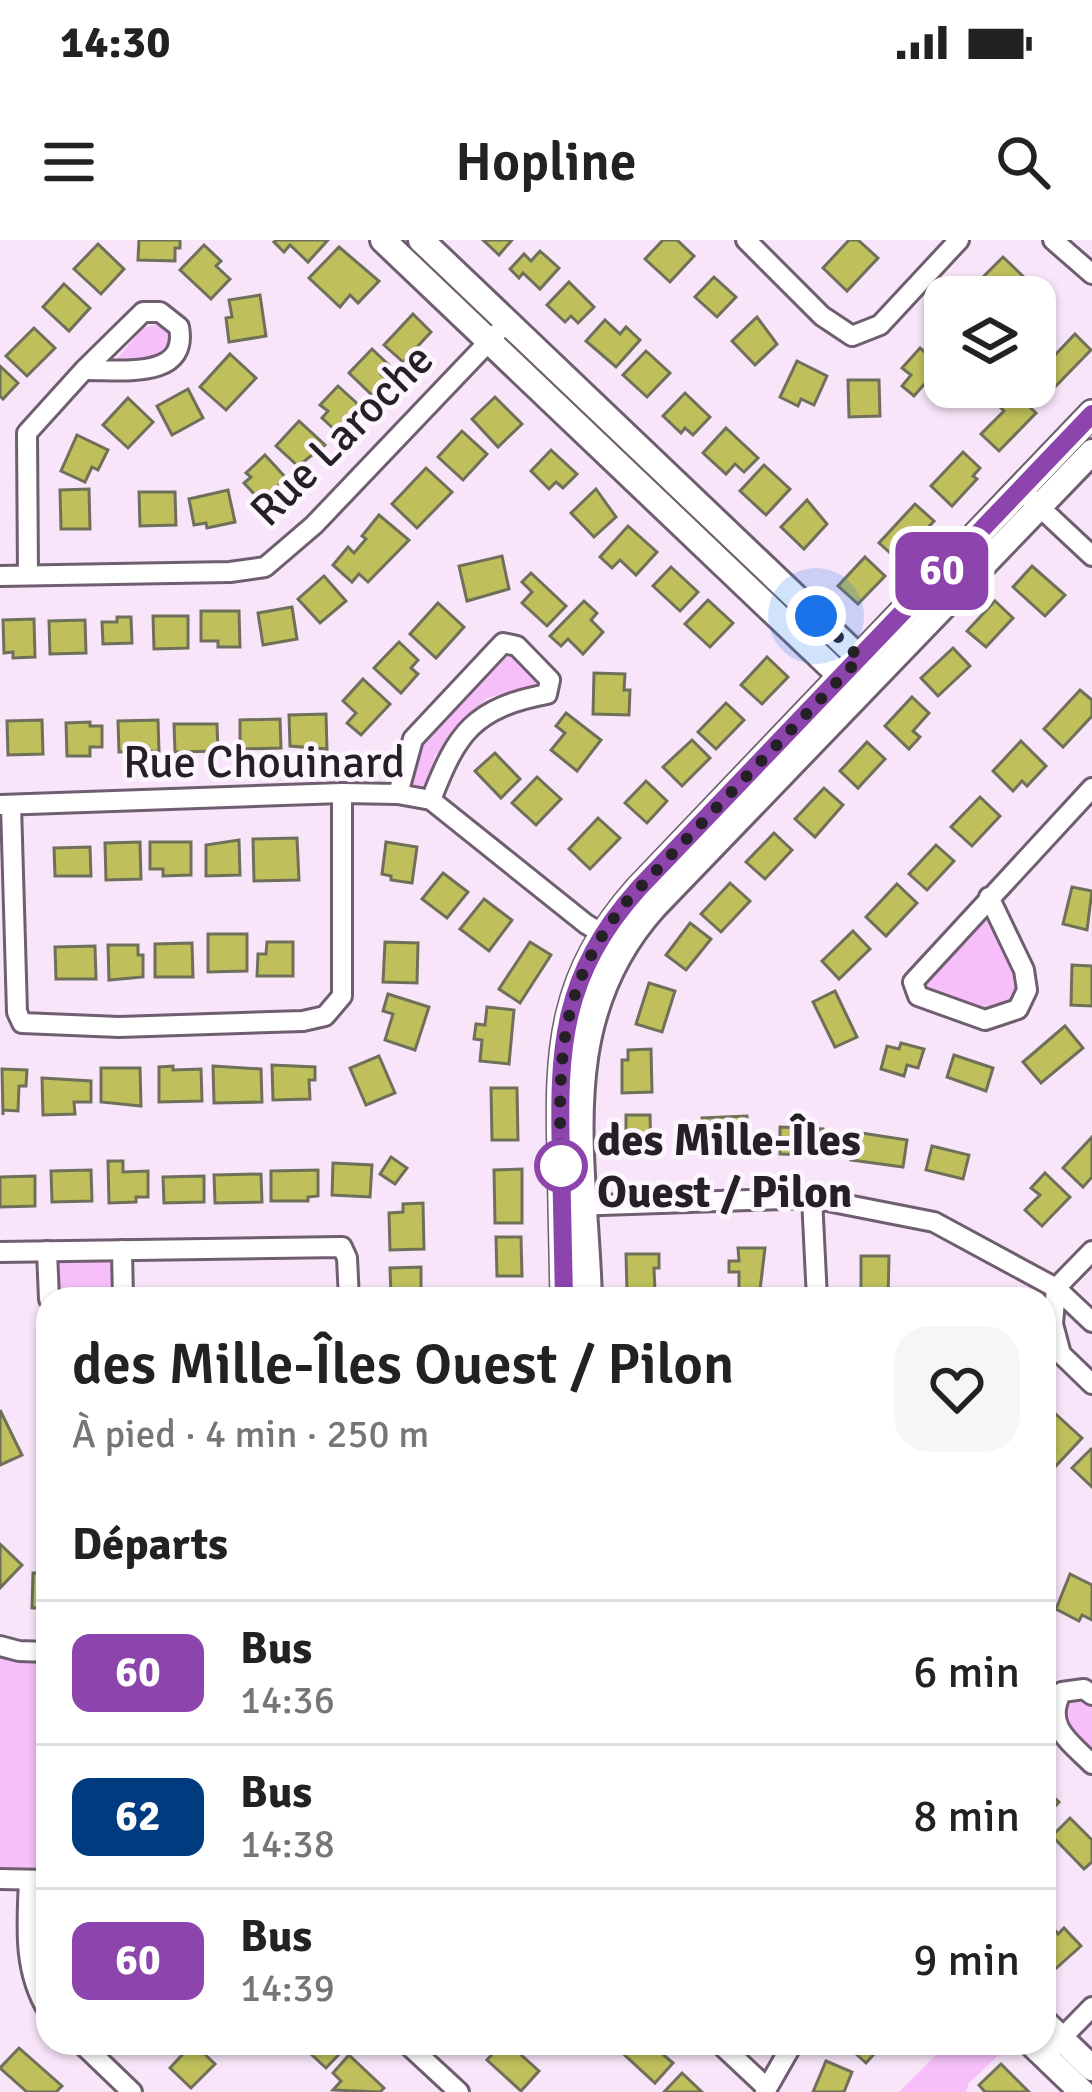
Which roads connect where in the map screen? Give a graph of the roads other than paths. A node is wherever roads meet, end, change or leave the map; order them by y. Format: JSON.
{"nodes":[{"id":1,"x":382,"y":240,"type":"edge"},
{"id":2,"x":421,"y":240,"type":"edge"},
{"id":3,"x":746,"y":240,"type":"edge"},
{"id":4,"x":959,"y":240,"type":"edge"},
{"id":5,"x":1053,"y":240,"type":"edge"},
{"id":6,"x":1092,"y":274,"type":"edge"},
{"id":7,"x":508,"y":322,"type":"junction"},
{"id":8,"x":489,"y":341,"type":"junction"},
{"id":9,"x":84,"y":370,"type":"junction"},
{"id":10,"x":1092,"y":413,"type":"edge"},
{"id":11,"x":1092,"y":452,"type":"edge"},
{"id":12,"x":1030,"y":499,"type":"junction"},
{"id":13,"x":1092,"y":556,"type":"edge"},
{"id":14,"x":28,"y":575,"type":"junction"},
{"id":15,"x":0,"y":576,"type":"edge"},
{"id":16,"x":869,"y":666,"type":"junction"},
{"id":17,"x":850,"y":685,"type":"junction"},
{"id":18,"x":1092,"y":788,"type":"edge"},
{"id":19,"x":342,"y":794,"type":"junction"},
{"id":20,"x":398,"y":794,"type":"junction"},
{"id":21,"x":431,"y":800,"type":"junction"},
{"id":22,"x":6,"y":806,"type":"edge"},
{"id":23,"x":989,"y":897,"type":"junction"},
{"id":24,"x":613,"y":940,"type":"junction"},
{"id":25,"x":812,"y":1198,"type":"junction"},
{"id":26,"x":573,"y":1206,"type":"junction"},
{"id":27,"x":122,"y":1250,"type":"junction"},
{"id":28,"x":1092,"y":1250,"type":"edge"},
{"id":29,"x":47,"y":1251,"type":"junction"},
{"id":30,"x":0,"y":1252,"type":"edge"},
{"id":31,"x":49,"y":1287,"type":"edge"},
{"id":32,"x":123,"y":1287,"type":"edge"},
{"id":33,"x":349,"y":1287,"type":"edge"},
{"id":34,"x":565,"y":1287,"type":"edge"},
{"id":35,"x":587,"y":1287,"type":"edge"},
{"id":36,"x":816,"y":1287,"type":"edge"},
{"id":37,"x":1054,"y":1287,"type":"edge"},
{"id":38,"x":1056,"y":1288,"type":"joint"},
{"id":39,"x":1092,"y":1322,"type":"edge"},
{"id":40,"x":1056,"y":1337,"type":"edge"},
{"id":41,"x":1092,"y":1384,"type":"edge"},
{"id":42,"x":0,"y":1646,"type":"edge"},
{"id":43,"x":36,"y":1652,"type":"edge"},
{"id":44,"x":1092,"y":1695,"type":"edge"},
{"id":45,"x":1056,"y":1705,"type":"edge"},
{"id":46,"x":1056,"y":1725,"type":"edge"},
{"id":47,"x":1092,"y":1764,"type":"edge"},
{"id":48,"x":0,"y":1879,"type":"edge"},
{"id":49,"x":36,"y":1880,"type":"edge"},
{"id":50,"x":36,"y":1893,"type":"edge"},
{"id":51,"x":36,"y":1991,"type":"edge"},
{"id":52,"x":1092,"y":2007,"type":"edge"},
{"id":53,"x":1056,"y":2032,"type":"edge"},
{"id":54,"x":1056,"y":2047,"type":"edge"},
{"id":55,"x":93,"y":2055,"type":"edge"},
{"id":56,"x":419,"y":2055,"type":"edge"},
{"id":57,"x":731,"y":2055,"type":"edge"},
{"id":58,"x":786,"y":2055,"type":"edge"},
{"id":59,"x":1056,"y":2055,"type":"edge"},
{"id":60,"x":1092,"y":2068,"type":"edge"},
{"id":61,"x":766,"y":2090,"type":"edge"},
{"id":62,"x":132,"y":2092,"type":"edge"},
{"id":63,"x":459,"y":2092,"type":"edge"},
{"id":64,"x":1082,"y":2092,"type":"edge"}],
"edges":[{"from":1,"to":8,"type":"street"},
{"from":2,"to":7,"type":"street"},
{"from":3,"to":4,"type":"street"},
{"from":5,"to":6,"type":"street"},
{"from":7,"to":8,"type":"street","name":"Rue Laroche"},
{"from":7,"to":16,"type":"street"},
{"from":8,"to":14,"type":"street","name":"Rue Laroche"},
{"from":8,"to":17,"type":"street"},
{"from":9,"to":9,"type":"street"},
{"from":9,"to":14,"type":"street"},
{"from":10,"to":12,"type":"street"},
{"from":11,"to":12,"type":"street"},
{"from":12,"to":13,"type":"street"},
{"from":12,"to":16,"type":"street"},
{"from":14,"to":15,"type":"street","name":"Rue Laroche"},
{"from":16,"to":17,"type":"street"},
{"from":17,"to":24,"type":"street"},
{"from":18,"to":23,"type":"street"},
{"from":19,"to":20,"type":"street","name":"Rue Chouinard"},
{"from":19,"to":22,"type":"street","name":"Rue Chouinard"},
{"from":19,"to":22,"type":"street"},
{"from":20,"to":21,"type":"street","name":"Rue Chouinard"},
{"from":20,"to":21,"type":"street"},
{"from":21,"to":24,"type":"street","name":"Rue Chouinard"},
{"from":23,"to":23,"type":"street"},
{"from":24,"to":26,"type":"street"},
{"from":25,"to":26,"type":"street"},
{"from":25,"to":36,"type":"street"},
{"from":25,"to":37,"type":"street"},
{"from":26,"to":34,"type":"street"},
{"from":26,"to":35,"type":"street"},
{"from":27,"to":29,"type":"street"},
{"from":27,"to":32,"type":"street"},
{"from":27,"to":33,"type":"street"},
{"from":28,"to":38,"type":"street"},
{"from":29,"to":30,"type":"street"},
{"from":29,"to":31,"type":"street"},
{"from":38,"to":39,"type":"street"},
{"from":40,"to":41,"type":"street"},
{"from":42,"to":43,"type":"street"},
{"from":44,"to":45,"type":"street"},
{"from":46,"to":47,"type":"street"},
{"from":48,"to":49,"type":"street"},
{"from":50,"to":51,"type":"street"},
{"from":52,"to":53,"type":"street"},
{"from":54,"to":60,"type":"street"},
{"from":55,"to":62,"type":"street"},
{"from":56,"to":63,"type":"street"},
{"from":57,"to":61,"type":"street"},
{"from":58,"to":61,"type":"street"},
{"from":59,"to":64,"type":"street"}]}
